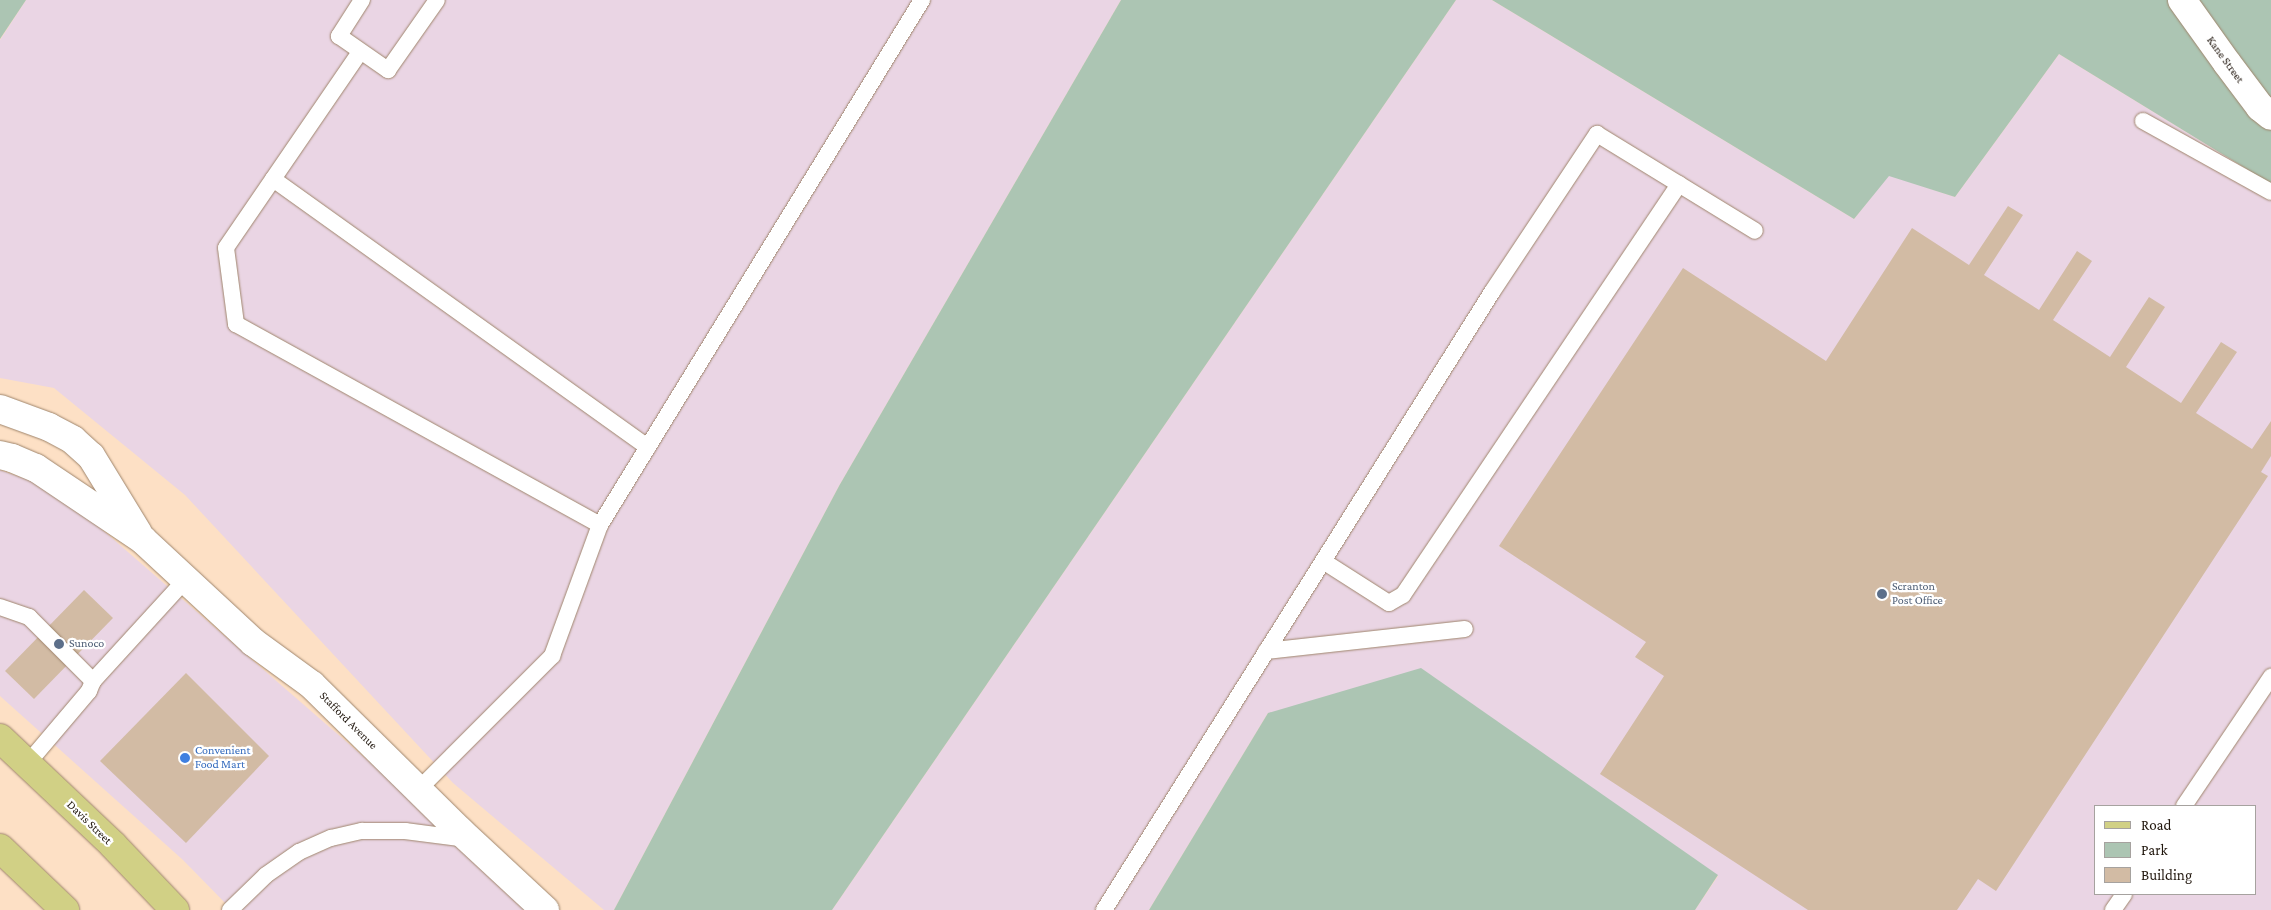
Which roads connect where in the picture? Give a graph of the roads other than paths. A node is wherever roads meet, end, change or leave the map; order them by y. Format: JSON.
{"nodes":[{"id":1,"x":362,"y":0,"type":"edge"},
{"id":2,"x":437,"y":0,"type":"edge"},
{"id":3,"x":922,"y":0,"type":"edge"},
{"id":4,"x":2182,"y":0,"type":"edge"},
{"id":5,"x":360,"y":52,"type":"junction"},
{"id":6,"x":2271,"y":116,"type":"edge"},
{"id":7,"x":2143,"y":121,"type":"dead end"},
{"id":8,"x":272,"y":179,"type":"junction"},
{"id":9,"x":1678,"y":184,"type":"junction"},
{"id":10,"x":2271,"y":192,"type":"edge"},
{"id":11,"x":1754,"y":231,"type":"dead end"},
{"id":12,"x":0,"y":409,"type":"edge"},
{"id":13,"x":648,"y":447,"type":"junction"},
{"id":14,"x":0,"y":456,"type":"edge"},
{"id":15,"x":600,"y":525,"type":"junction"},
{"id":16,"x":143,"y":540,"type":"junction"},
{"id":17,"x":1323,"y":561,"type":"junction"},
{"id":18,"x":186,"y":579,"type":"junction"},
{"id":19,"x":0,"y":607,"type":"edge"},
{"id":20,"x":1465,"y":628,"type":"dead end"},
{"id":21,"x":1266,"y":651,"type":"junction"},
{"id":22,"x":2271,"y":677,"type":"edge"},
{"id":23,"x":93,"y":681,"type":"junction"},
{"id":24,"x":0,"y":738,"type":"edge"},
{"id":25,"x":27,"y":764,"type":"junction"},
{"id":26,"x":418,"y":790,"type":"junction"},
{"id":27,"x":2185,"y":805,"type":"edge"},
{"id":28,"x":468,"y":839,"type":"junction"},
{"id":29,"x":0,"y":848,"type":"edge"},
{"id":30,"x":2123,"y":895,"type":"edge"},
{"id":31,"x":65,"y":910,"type":"edge"},
{"id":32,"x":175,"y":910,"type":"edge"},
{"id":33,"x":230,"y":910,"type":"edge"},
{"id":34,"x":545,"y":910,"type":"edge"},
{"id":35,"x":1104,"y":910,"type":"edge"},
{"id":36,"x":2113,"y":910,"type":"edge"}],
"edges":[{"from":1,"to":5,"type":"lane"},
{"from":2,"to":5,"type":"lane"},
{"from":3,"to":13,"type":"lane"},
{"from":4,"to":6,"type":"street","name":"Kane Street"},
{"from":5,"to":8,"type":"lane"},
{"from":7,"to":10,"type":"lane"},
{"from":8,"to":13,"type":"lane"},
{"from":8,"to":15,"type":"lane"},
{"from":9,"to":11,"type":"lane"},
{"from":9,"to":17,"type":"lane"},
{"from":9,"to":17,"type":"lane"},
{"from":12,"to":16,"type":"street","name":"Stafford Avenue"},
{"from":13,"to":15,"type":"lane"},
{"from":14,"to":16,"type":"street","name":"Stafford Avenue"},
{"from":15,"to":26,"type":"lane"},
{"from":16,"to":18,"type":"street","name":"Stafford Avenue"},
{"from":17,"to":21,"type":"lane"},
{"from":18,"to":23,"type":"lane"},
{"from":18,"to":26,"type":"street","name":"Stafford Avenue"},
{"from":19,"to":23,"type":"lane"},
{"from":20,"to":21,"type":"lane"},
{"from":21,"to":35,"type":"lane"},
{"from":22,"to":27,"type":"lane"},
{"from":23,"to":25,"type":"lane"},
{"from":24,"to":25,"type":"main road","name":"Davis Street"},
{"from":25,"to":32,"type":"main road","name":"Davis Street"},
{"from":26,"to":28,"type":"street","name":"Stafford Avenue"},
{"from":28,"to":33,"type":"lane"},
{"from":28,"to":34,"type":"street","name":"Stafford Avenue"},
{"from":29,"to":31,"type":"main road"},
{"from":30,"to":36,"type":"lane"}]}
